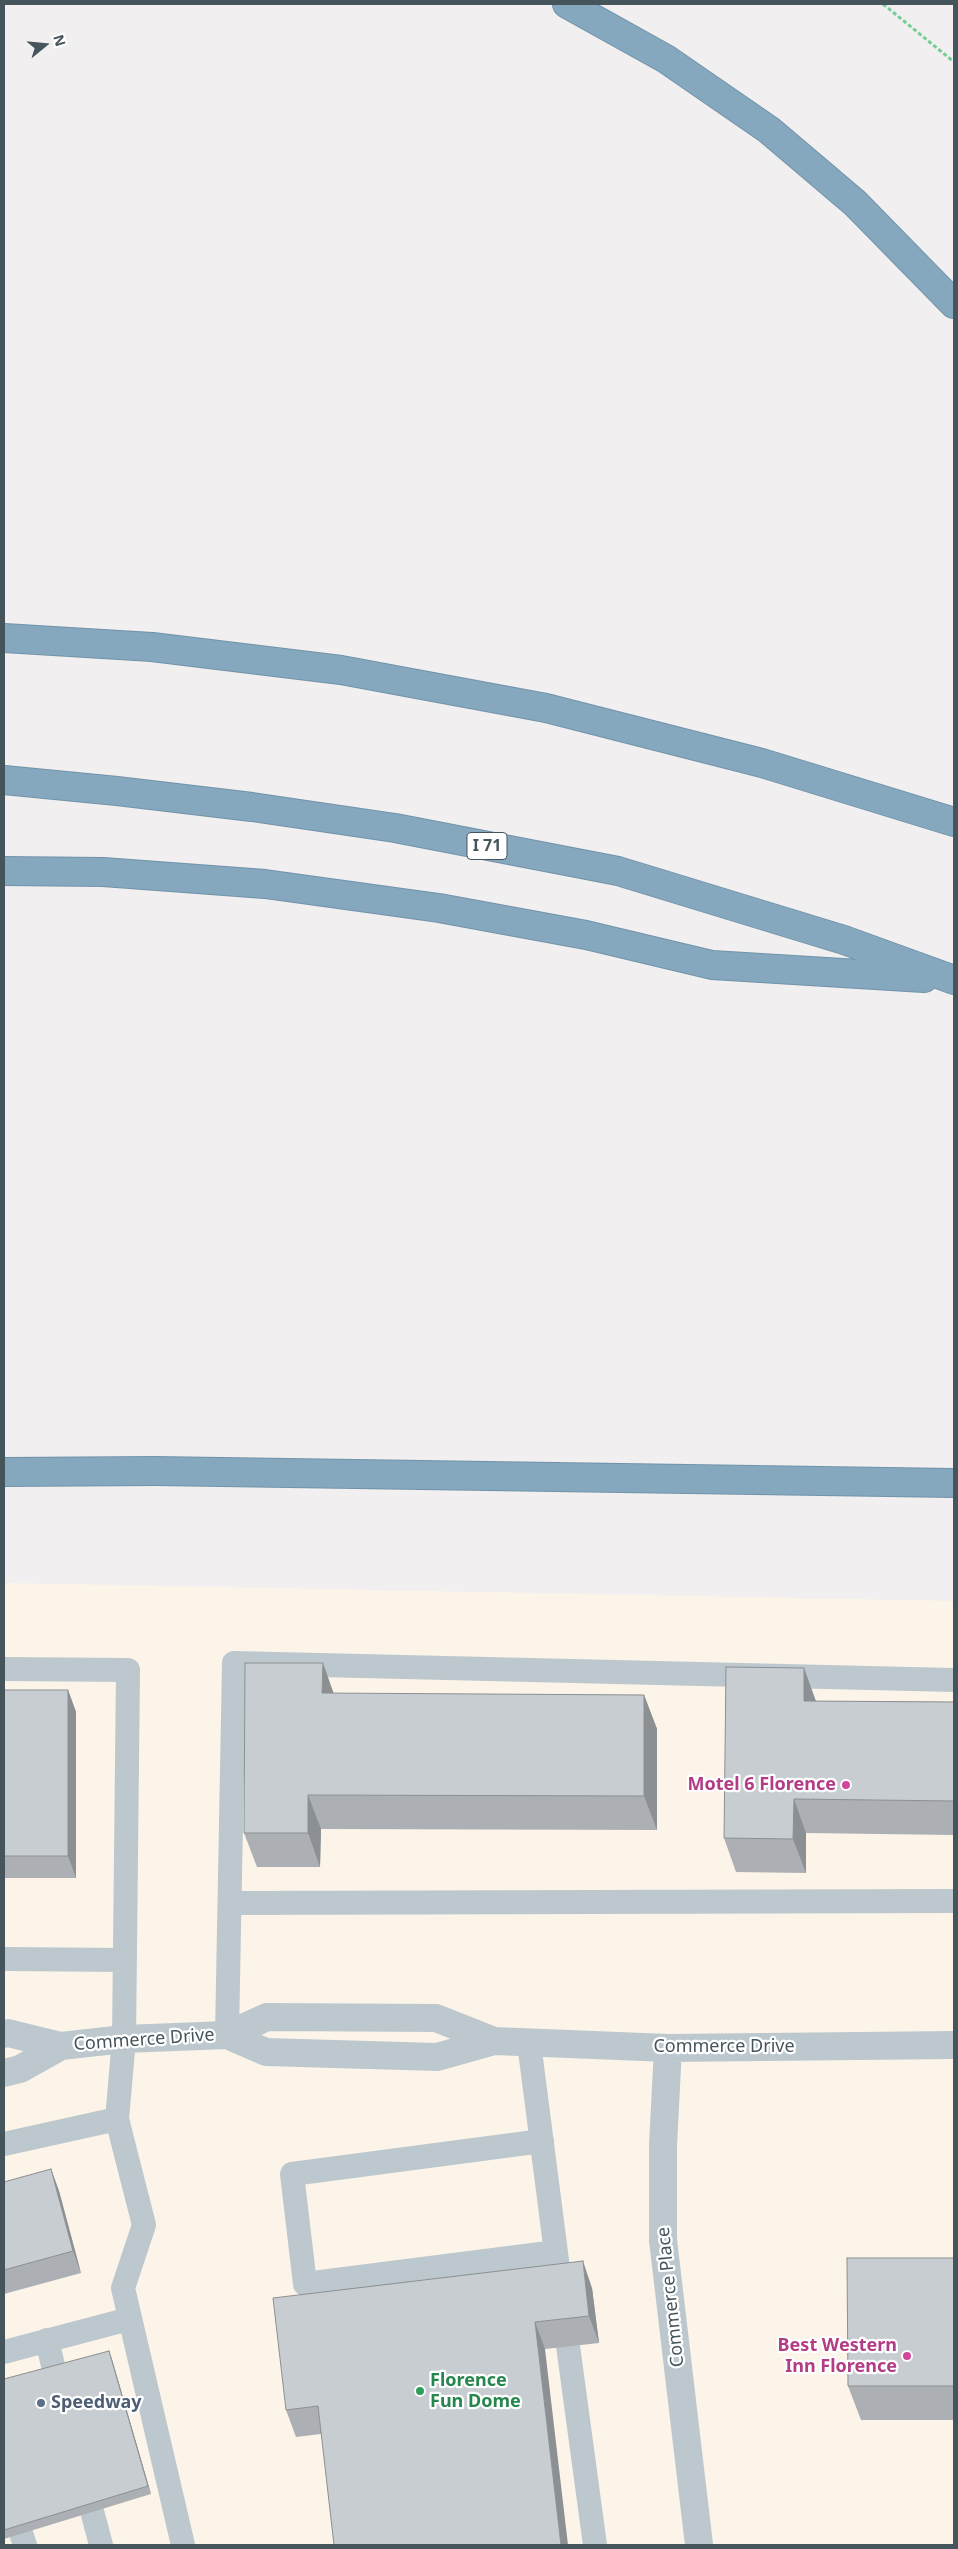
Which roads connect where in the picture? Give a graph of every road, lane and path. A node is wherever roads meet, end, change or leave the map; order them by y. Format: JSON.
{"nodes":[{"id":1,"x":567,"y":4,"type":"edge"},
{"id":2,"x":883,"y":4,"type":"edge"},
{"id":3,"x":954,"y":62,"type":"edge"},
{"id":4,"x":954,"y":304,"type":"edge"},
{"id":5,"x":4,"y":638,"type":"edge"},
{"id":6,"x":4,"y":780,"type":"edge"},
{"id":7,"x":954,"y":822,"type":"edge"},
{"id":8,"x":4,"y":871,"type":"edge"},
{"id":9,"x":954,"y":980,"type":"edge"},
{"id":10,"x":4,"y":1472,"type":"edge"},
{"id":11,"x":954,"y":1483,"type":"edge"},
{"id":12,"x":4,"y":1669,"type":"edge"},
{"id":13,"x":954,"y":1680,"type":"edge"},
{"id":14,"x":954,"y":1901,"type":"edge"},
{"id":15,"x":230,"y":1903,"type":"junction"},
{"id":16,"x":4,"y":1959,"type":"edge"},
{"id":17,"x":125,"y":1960,"type":"junction"},
{"id":18,"x":4,"y":2034,"type":"edge"},
{"id":19,"x":227,"y":2035,"type":"junction"},
{"id":20,"x":124,"y":2039,"type":"junction"},
{"id":21,"x":494,"y":2041,"type":"junction"},
{"id":22,"x":529,"y":2043,"type":"junction"},
{"id":23,"x":954,"y":2045,"type":"edge"},
{"id":24,"x":61,"y":2046,"type":"junction"},
{"id":25,"x":668,"y":2048,"type":"junction"},
{"id":26,"x":4,"y":2073,"type":"edge"},
{"id":27,"x":117,"y":2119,"type":"junction"},
{"id":28,"x":542,"y":2141,"type":"junction"},
{"id":29,"x":4,"y":2144,"type":"edge"},
{"id":30,"x":556,"y":2252,"type":"junction"},
{"id":31,"x":561,"y":2292,"type":"edge"},
{"id":32,"x":129,"y":2319,"type":"junction"},
{"id":33,"x":47,"y":2340,"type":"junction"},
{"id":34,"x":568,"y":2346,"type":"edge"},
{"id":35,"x":4,"y":2352,"type":"edge"},
{"id":36,"x":56,"y":2374,"type":"edge"},
{"id":37,"x":92,"y":2512,"type":"edge"},
{"id":38,"x":101,"y":2545,"type":"edge"},
{"id":39,"x":183,"y":2545,"type":"edge"},
{"id":40,"x":595,"y":2545,"type":"edge"},
{"id":41,"x":699,"y":2545,"type":"edge"}],
"edges":[{"from":1,"to":4,"type":"highway"},
{"from":2,"to":3,"type":"path"},
{"from":5,"to":7,"type":"highway"},
{"from":6,"to":9,"type":"highway","number":"I 71"},
{"from":8,"to":9,"type":"highway"},
{"from":10,"to":11,"type":"highway"},
{"from":12,"to":17,"type":"lane"},
{"from":13,"to":15,"type":"lane"},
{"from":14,"to":15,"type":"lane"},
{"from":15,"to":19,"type":"lane"},
{"from":16,"to":17,"type":"lane"},
{"from":17,"to":20,"type":"lane"},
{"from":18,"to":24,"type":"street","name":"Commerce Drive"},
{"from":19,"to":20,"type":"street","name":"Commerce Drive"},
{"from":19,"to":21,"type":"street","name":"Commerce Drive"},
{"from":19,"to":21,"type":"street","name":"Commerce Drive"},
{"from":20,"to":24,"type":"street","name":"Commerce Drive"},
{"from":20,"to":27,"type":"lane"},
{"from":21,"to":22,"type":"street","name":"Commerce Drive"},
{"from":22,"to":25,"type":"street","name":"Commerce Drive"},
{"from":22,"to":28,"type":"lane"},
{"from":23,"to":25,"type":"street","name":"Commerce Drive"},
{"from":24,"to":26,"type":"street","name":"Commerce Drive"},
{"from":25,"to":41,"type":"street","name":"Commerce Place"},
{"from":27,"to":29,"type":"lane"},
{"from":27,"to":32,"type":"lane"},
{"from":28,"to":30,"type":"lane"},
{"from":28,"to":30,"type":"lane"},
{"from":30,"to":31,"type":"lane"},
{"from":32,"to":33,"type":"lane"},
{"from":32,"to":39,"type":"lane"},
{"from":33,"to":35,"type":"lane"},
{"from":33,"to":36,"type":"lane"},
{"from":34,"to":40,"type":"lane"},
{"from":37,"to":38,"type":"lane"}]}
